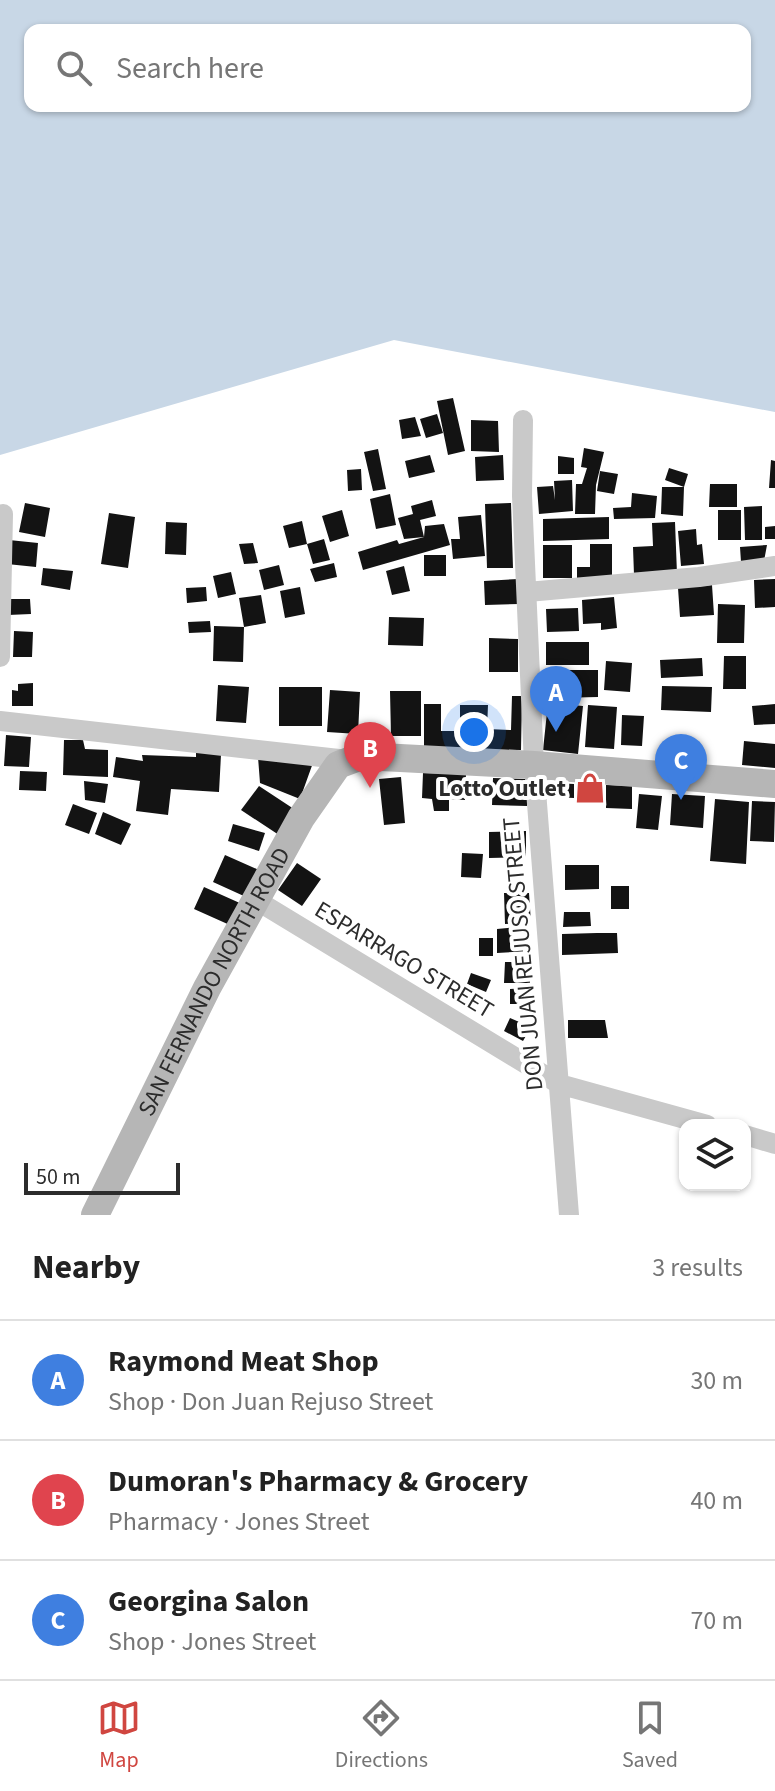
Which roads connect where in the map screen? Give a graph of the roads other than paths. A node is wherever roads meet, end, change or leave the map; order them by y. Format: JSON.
{"nodes":[{"id":1,"x":523,"y":420,"type":"dead end"},
{"id":2,"x":3,"y":514,"type":"dead end"},
{"id":3,"x":775,"y":566,"type":"edge"},
{"id":4,"x":527,"y":592,"type":"junction"},
{"id":5,"x":0,"y":657,"type":"edge"},
{"id":6,"x":0,"y":721,"type":"edge"},
{"id":7,"x":348,"y":760,"type":"junction"},
{"id":8,"x":534,"y":765,"type":"junction"},
{"id":9,"x":775,"y":784,"type":"edge"},
{"id":10,"x":256,"y":900,"type":"junction"},
{"id":11,"x":559,"y":1084,"type":"junction"},
{"id":12,"x":685,"y":1119,"type":"edge"},
{"id":13,"x":751,"y":1137,"type":"edge"},
{"id":14,"x":775,"y":1144,"type":"edge"},
{"id":15,"x":95,"y":1215,"type":"edge"},
{"id":16,"x":569,"y":1215,"type":"edge"}],
"edges":[{"from":1,"to":4,"type":"street","name":"DON JUAN REJUSO STREET"},
{"from":2,"to":5,"type":"street"},
{"from":3,"to":4,"type":"street"},
{"from":4,"to":8,"type":"street","name":"DON JUAN REJUSO STREET"},
{"from":6,"to":7,"type":"street"},
{"from":7,"to":8,"type":"main road"},
{"from":7,"to":10,"type":"main road","name":"SAN FERNANDO NORTH ROAD"},
{"from":8,"to":9,"type":"main road"},
{"from":8,"to":11,"type":"street","name":"DON JUAN REJUSO STREET"},
{"from":10,"to":11,"type":"street","name":"ESPARRAGO STREET"},
{"from":10,"to":15,"type":"main road","name":"SAN FERNANDO NORTH ROAD"},
{"from":11,"to":12,"type":"street","name":"ESPARRAGO STREET"},
{"from":11,"to":16,"type":"street","name":"DON JUAN REJUSO STREET"},
{"from":13,"to":14,"type":"street"}]}
